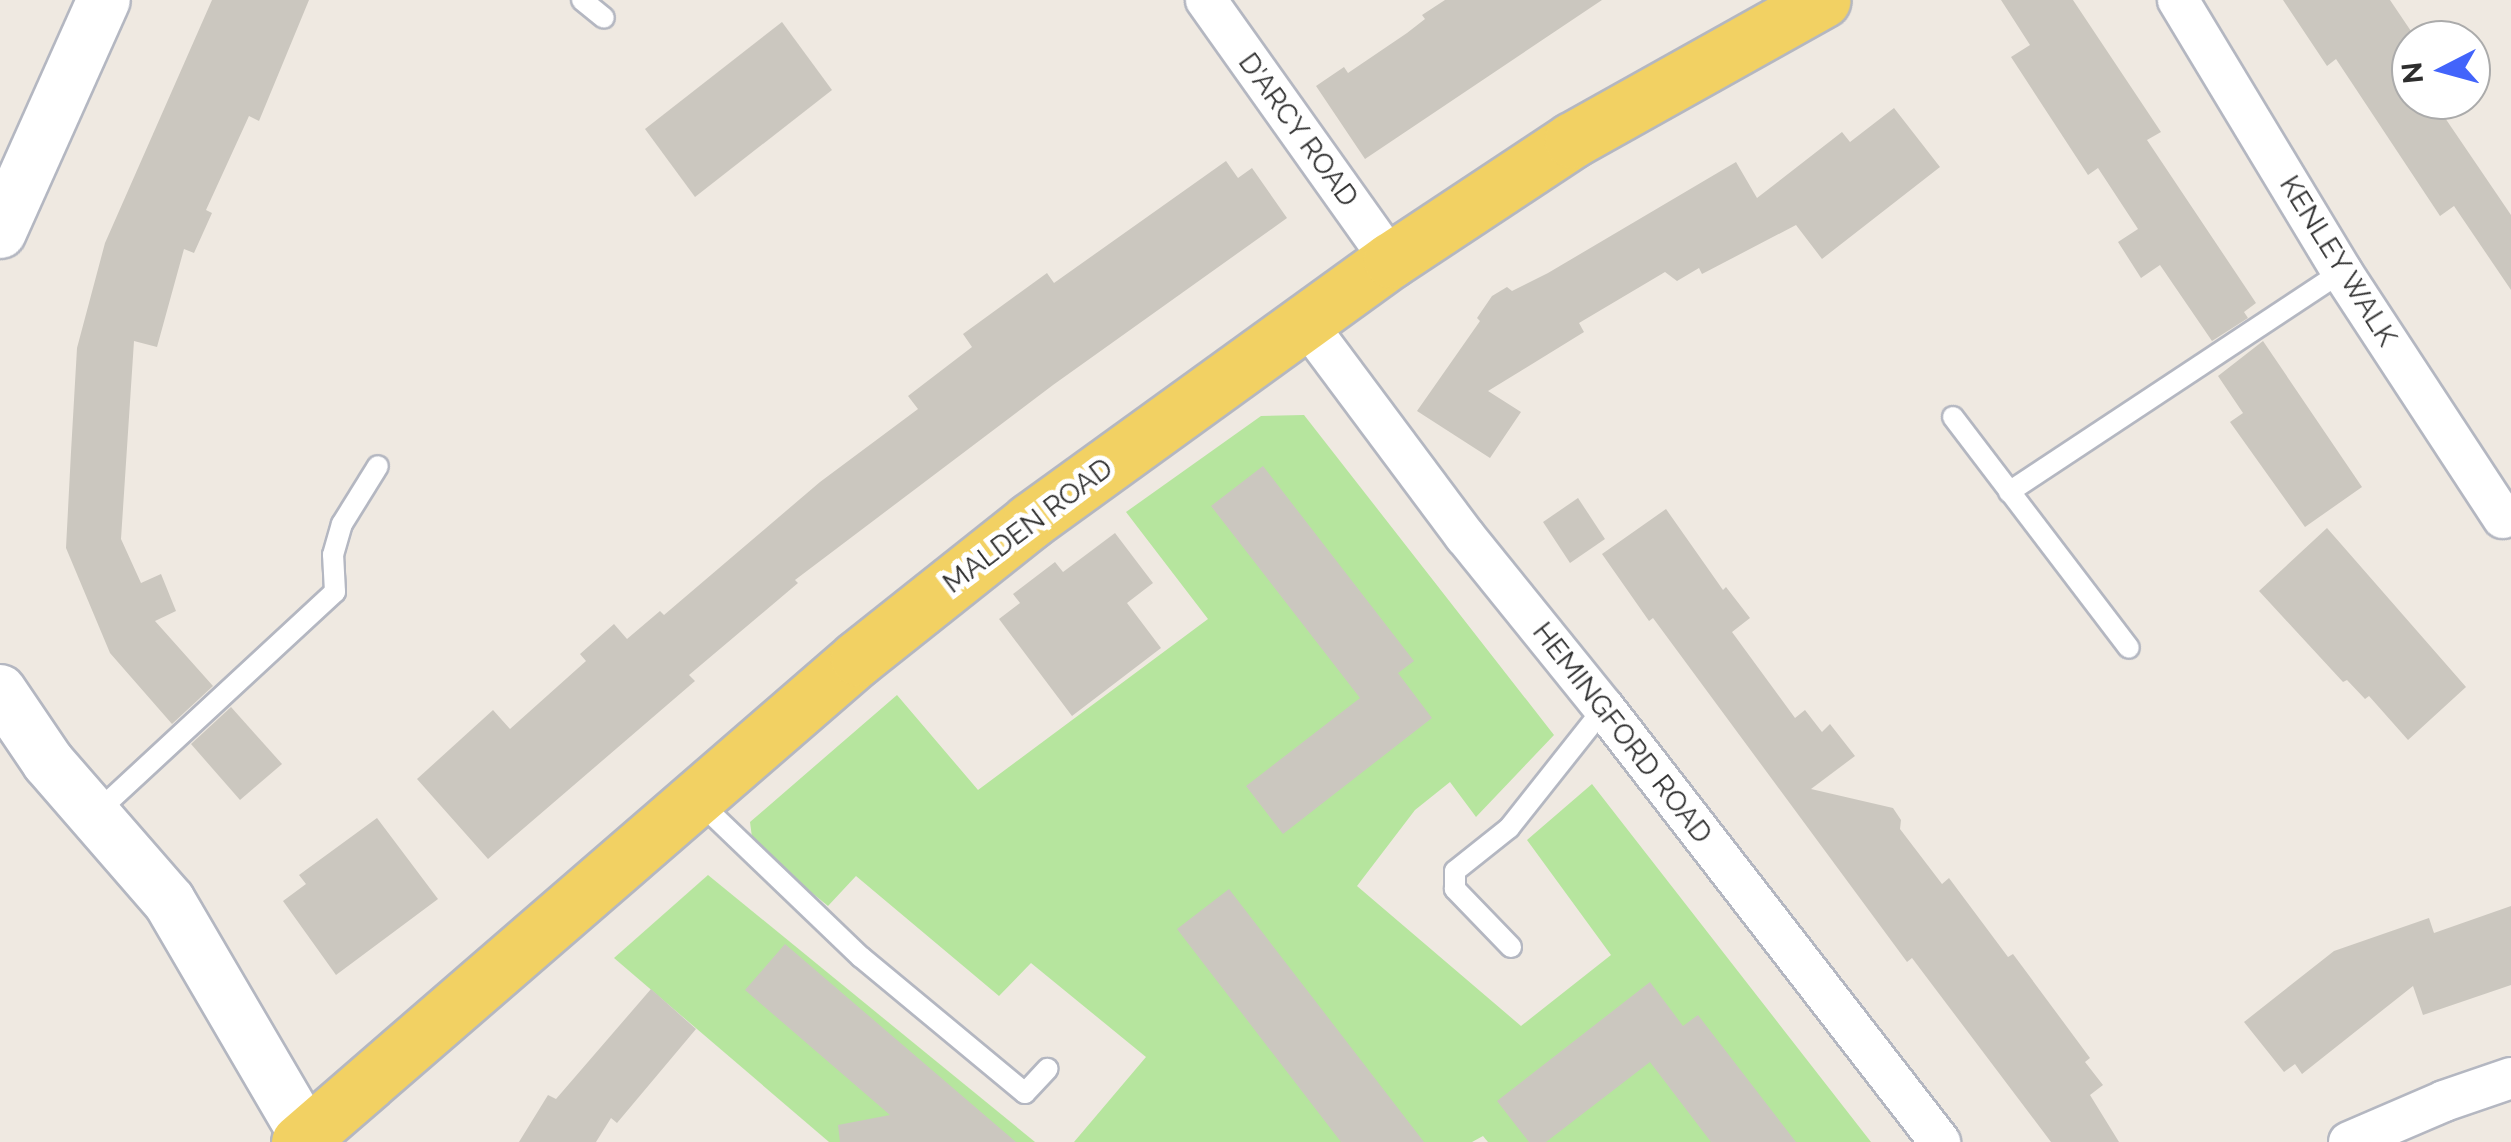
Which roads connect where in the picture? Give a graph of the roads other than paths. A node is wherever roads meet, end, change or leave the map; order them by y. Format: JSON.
{"nodes":[{"id":1,"x":104,"y":0,"type":"edge"},
{"id":2,"x":582,"y":0,"type":"edge"},
{"id":3,"x":1206,"y":0,"type":"edge"},
{"id":4,"x":1822,"y":0,"type":"edge"},
{"id":5,"x":2178,"y":0,"type":"edge"},
{"id":6,"x":604,"y":18,"type":"dead end"},
{"id":7,"x":0,"y":232,"type":"edge"},
{"id":8,"x":1391,"y":260,"type":"junction"},
{"id":9,"x":2342,"y":272,"type":"junction"},
{"id":10,"x":1306,"y":323,"type":"junction"},
{"id":11,"x":1953,"y":416,"type":"dead end"},
{"id":12,"x":378,"y":466,"type":"dead end"},
{"id":13,"x":2009,"y":492,"type":"junction"},
{"id":14,"x":2503,"y":518,"type":"dead end"},
{"id":15,"x":2130,"y":648,"type":"dead end"},
{"id":16,"x":0,"y":691,"type":"edge"},
{"id":17,"x":1604,"y":708,"type":"junction"},
{"id":18,"x":696,"y":798,"type":"junction"},
{"id":19,"x":95,"y":814,"type":"junction"},
{"id":20,"x":1511,"y":947,"type":"dead end"},
{"id":21,"x":1047,"y":1069,"type":"dead end"},
{"id":22,"x":2511,"y":1078,"type":"edge"},
{"id":23,"x":306,"y":1140,"type":"edge"},
{"id":24,"x":1940,"y":1142,"type":"edge"},
{"id":25,"x":2349,"y":1142,"type":"edge"}],
"edges":[{"from":1,"to":7,"type":"street"},
{"from":2,"to":6,"type":"lane"},
{"from":3,"to":8,"type":"street","name":"D'ARCY ROAD"},
{"from":4,"to":8,"type":"main road","name":"MALDEN ROAD"},
{"from":5,"to":9,"type":"street","name":"KENLEY WALK"},
{"from":8,"to":10,"type":"main road","name":"MALDEN ROAD"},
{"from":9,"to":13,"type":"lane"},
{"from":9,"to":14,"type":"street","name":"KENLEY WALK"},
{"from":10,"to":17,"type":"street","name":"HEMINGFORD ROAD"},
{"from":10,"to":18,"type":"main road","name":"MALDEN ROAD"},
{"from":11,"to":13,"type":"lane"},
{"from":12,"to":19,"type":"lane"},
{"from":13,"to":15,"type":"lane"},
{"from":16,"to":19,"type":"street"},
{"from":17,"to":20,"type":"lane"},
{"from":17,"to":24,"type":"street","name":"HEMINGFORD ROAD"},
{"from":18,"to":21,"type":"lane"},
{"from":18,"to":23,"type":"main road","name":"MALDEN ROAD"},
{"from":19,"to":23,"type":"street"},
{"from":22,"to":25,"type":"street"}]}
